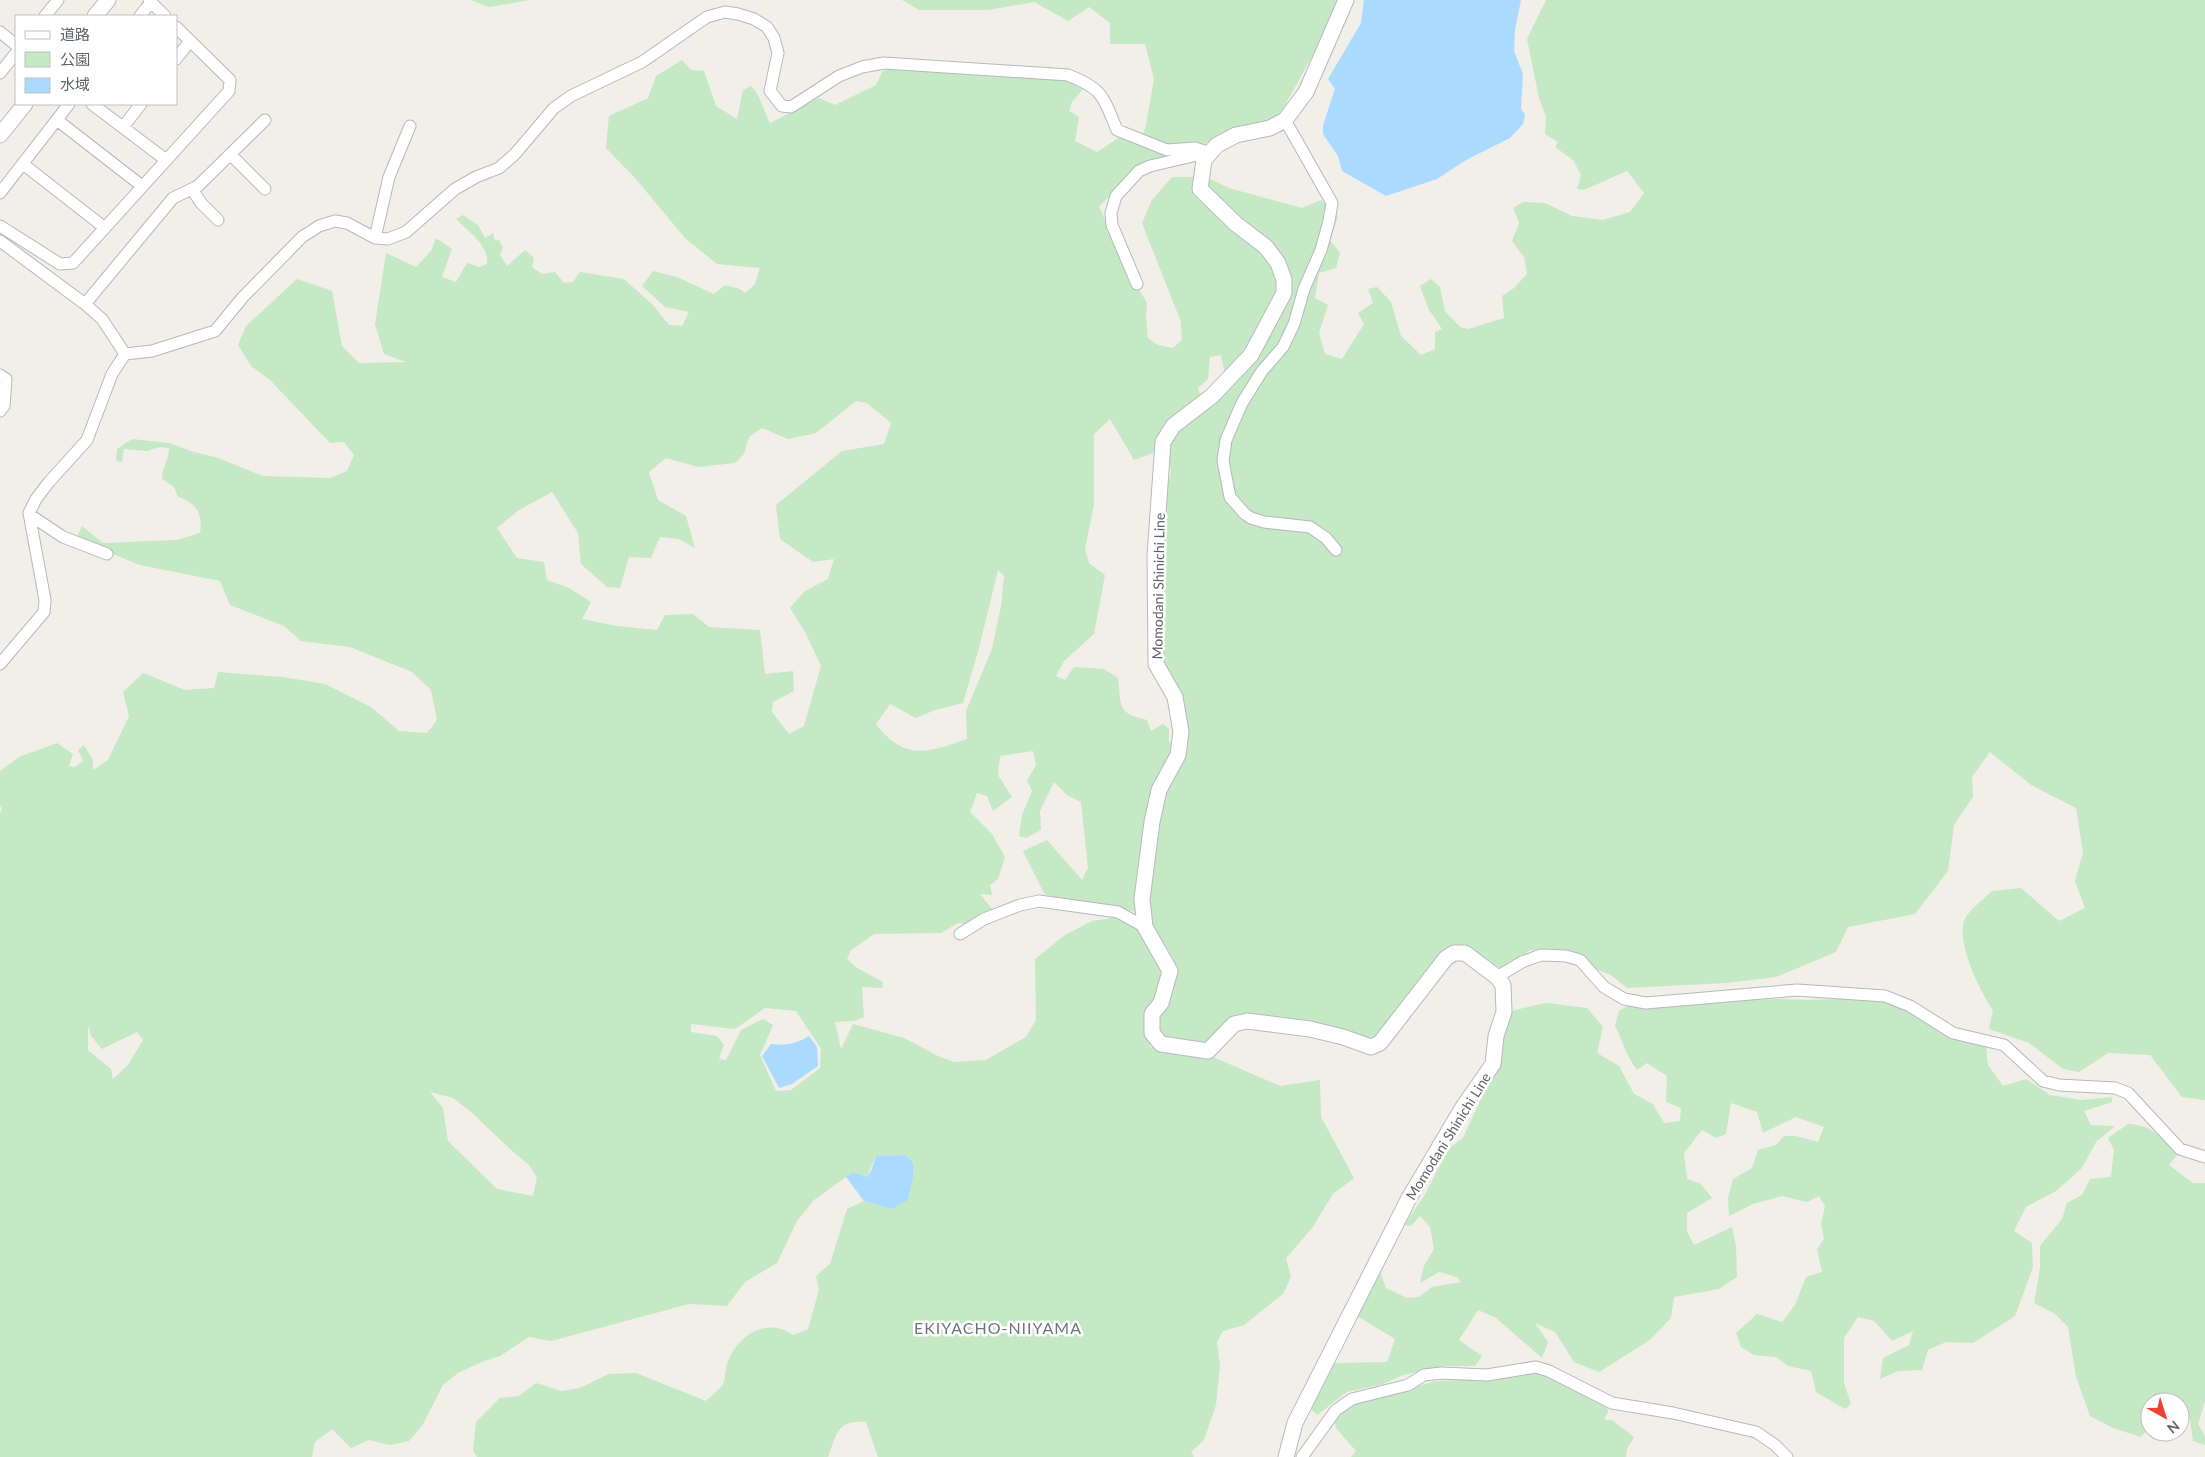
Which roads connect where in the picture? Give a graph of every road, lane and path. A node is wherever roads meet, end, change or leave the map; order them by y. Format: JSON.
{"nodes":[{"id":1,"x":58,"y":0,"type":"edge"},
{"id":2,"x":108,"y":0,"type":"edge"},
{"id":3,"x":1346,"y":0,"type":"edge"},
{"id":4,"x":150,"y":1,"type":"edge"},
{"id":5,"x":46,"y":15,"type":"edge"},
{"id":6,"x":96,"y":15,"type":"edge"},
{"id":7,"x":141,"y":15,"type":"edge"},
{"id":8,"x":164,"y":15,"type":"edge"},
{"id":9,"x":178,"y":29,"type":"edge"},
{"id":10,"x":0,"y":32,"type":"edge"},
{"id":11,"x":190,"y":41,"type":"junction"},
{"id":12,"x":15,"y":44,"type":"edge"},
{"id":13,"x":15,"y":54,"type":"edge"},
{"id":14,"x":178,"y":56,"type":"edge"},
{"id":15,"x":0,"y":73,"type":"edge"},
{"id":16,"x":24,"y":105,"type":"edge"},
{"id":17,"x":68,"y":105,"type":"edge"},
{"id":18,"x":93,"y":105,"type":"edge"},
{"id":19,"x":140,"y":105,"type":"edge"},
{"id":20,"x":57,"y":120,"type":"junction"},
{"id":21,"x":265,"y":120,"type":"dead end"},
{"id":22,"x":1285,"y":120,"type":"junction"},
{"id":23,"x":410,"y":126,"type":"dead end"},
{"id":24,"x":123,"y":127,"type":"junction"},
{"id":25,"x":0,"y":135,"type":"edge"},
{"id":26,"x":1210,"y":153,"type":"junction"},
{"id":27,"x":230,"y":154,"type":"junction"},
{"id":28,"x":166,"y":160,"type":"junction"},
{"id":29,"x":23,"y":164,"type":"junction"},
{"id":30,"x":142,"y":186,"type":"junction"},
{"id":31,"x":192,"y":189,"type":"junction"},
{"id":32,"x":265,"y":189,"type":"dead end"},
{"id":33,"x":0,"y":193,"type":"edge"},
{"id":34,"x":218,"y":220,"type":"dead end"},
{"id":35,"x":0,"y":226,"type":"edge"},
{"id":36,"x":105,"y":228,"type":"junction"},
{"id":37,"x":376,"y":238,"type":"junction"},
{"id":38,"x":0,"y":241,"type":"edge"},
{"id":39,"x":1137,"y":284,"type":"dead end"},
{"id":40,"x":85,"y":304,"type":"junction"},
{"id":41,"x":125,"y":354,"type":"junction"},
{"id":42,"x":0,"y":375,"type":"edge"},
{"id":43,"x":0,"y":411,"type":"edge"},
{"id":44,"x":30,"y":515,"type":"junction"},
{"id":45,"x":1336,"y":550,"type":"dead end"},
{"id":46,"x":106,"y":554,"type":"dead end"},
{"id":47,"x":0,"y":664,"type":"edge"},
{"id":48,"x":1145,"y":927,"type":"junction"},
{"id":49,"x":960,"y":934,"type":"dead end"},
{"id":50,"x":1498,"y":977,"type":"junction"},
{"id":51,"x":2205,"y":1157,"type":"edge"},
{"id":52,"x":1286,"y":1457,"type":"edge"},
{"id":53,"x":1302,"y":1457,"type":"edge"},
{"id":54,"x":1787,"y":1457,"type":"edge"}],
"edges":[{"from":1,"to":5,"type":"street"},
{"from":2,"to":6,"type":"main road"},
{"from":3,"to":22,"type":"main road"},
{"from":4,"to":7,"type":"street"},
{"from":4,"to":8,"type":"street"},
{"from":9,"to":11,"type":"street"},
{"from":10,"to":12,"type":"street"},
{"from":11,"to":14,"type":"street"},
{"from":11,"to":28,"type":"street"},
{"from":13,"to":15,"type":"street"},
{"from":16,"to":25,"type":"main road"},
{"from":17,"to":20,"type":"street"},
{"from":18,"to":24,"type":"street"},
{"from":19,"to":24,"type":"street"},
{"from":20,"to":29,"type":"street"},
{"from":20,"to":30,"type":"street"},
{"from":21,"to":27,"type":"street"},
{"from":22,"to":26,"type":"main road"},
{"from":22,"to":45,"type":"street"},
{"from":23,"to":37,"type":"street"},
{"from":24,"to":28,"type":"street"},
{"from":26,"to":37,"type":"street"},
{"from":26,"to":39,"type":"street"},
{"from":26,"to":48,"type":"main road","name":"Momodani Shinichi Line"},
{"from":27,"to":31,"type":"street"},
{"from":27,"to":32,"type":"street"},
{"from":28,"to":30,"type":"street"},
{"from":29,"to":33,"type":"street"},
{"from":29,"to":36,"type":"street"},
{"from":30,"to":36,"type":"street"},
{"from":31,"to":34,"type":"street"},
{"from":31,"to":40,"type":"street"},
{"from":35,"to":36,"type":"street"},
{"from":37,"to":41,"type":"street"},
{"from":38,"to":40,"type":"street"},
{"from":40,"to":41,"type":"street"},
{"from":41,"to":44,"type":"street"},
{"from":42,"to":43,"type":"street"},
{"from":44,"to":46,"type":"street"},
{"from":44,"to":47,"type":"street"},
{"from":48,"to":49,"type":"street"},
{"from":48,"to":50,"type":"main road","name":"Momodani Shinichi Line"},
{"from":50,"to":51,"type":"street"},
{"from":50,"to":52,"type":"main road","name":"Momodani Shinichi Line"},
{"from":53,"to":54,"type":"street"}]}
